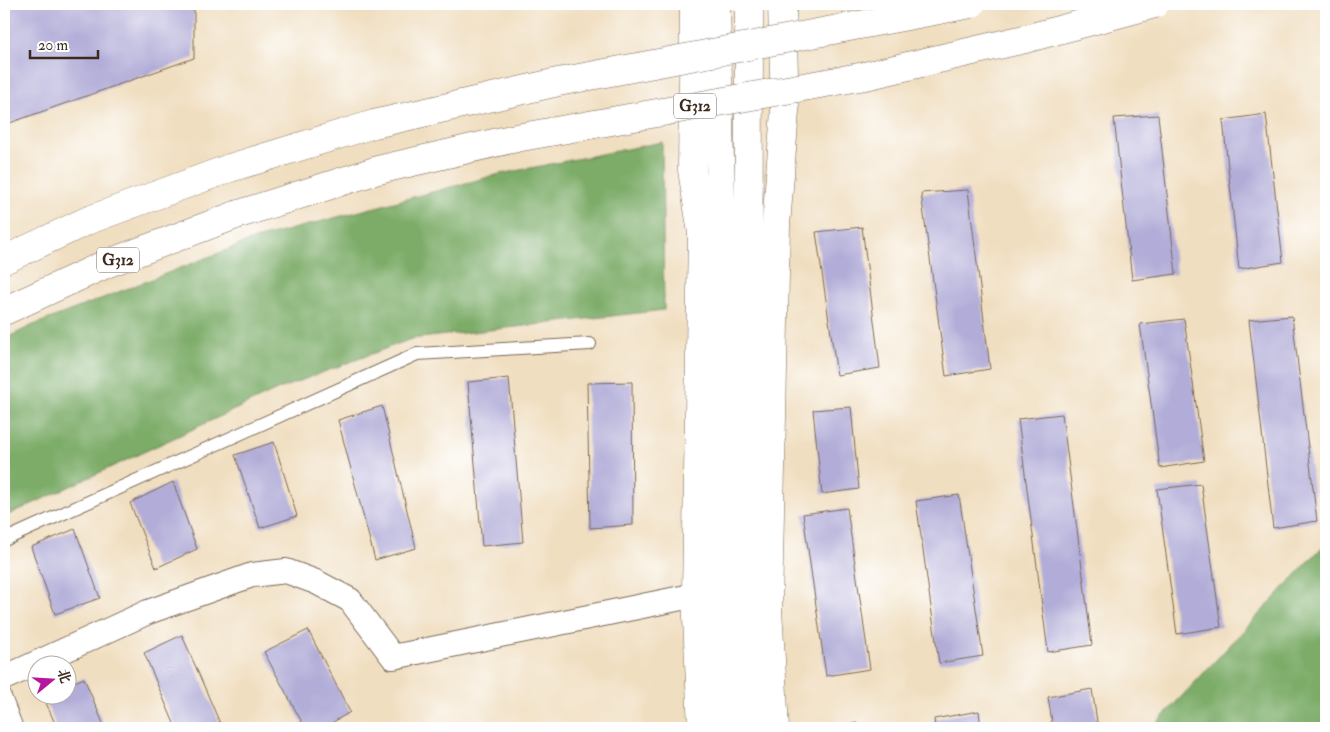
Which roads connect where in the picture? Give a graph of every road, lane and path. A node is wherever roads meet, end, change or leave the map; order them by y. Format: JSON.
{"nodes":[{"id":1,"x":694,"y":4,"type":"edge"},
{"id":2,"x":716,"y":4,"type":"edge"},
{"id":3,"x":749,"y":4,"type":"edge"},
{"id":4,"x":782,"y":4,"type":"edge"},
{"id":5,"x":971,"y":4,"type":"edge"},
{"id":6,"x":1156,"y":4,"type":"edge"},
{"id":7,"x":4,"y":260,"type":"edge"},
{"id":8,"x":4,"y":312,"type":"edge"},
{"id":9,"x":737,"y":317,"type":"junction"},
{"id":10,"x":590,"y":344,"type":"dead end"},
{"id":11,"x":4,"y":540,"type":"edge"},
{"id":12,"x":696,"y":595,"type":"junction"},
{"id":13,"x":4,"y":678,"type":"edge"},
{"id":14,"x":4,"y":694,"type":"edge"},
{"id":15,"x":17,"y":728,"type":"edge"},
{"id":16,"x":702,"y":728,"type":"edge"},
{"id":17,"x":727,"y":728,"type":"edge"},
{"id":18,"x":751,"y":728,"type":"edge"},
{"id":19,"x":775,"y":728,"type":"edge"}],
"edges":[{"from":1,"to":12,"type":"main road"},
{"from":2,"to":9,"type":"main road"},
{"from":3,"to":9,"type":"main road"},
{"from":4,"to":19,"type":"main road"},
{"from":5,"to":7,"type":"main road","bridge":true},
{"from":6,"to":8,"type":"main road","number":"G312","bridge":true},
{"from":9,"to":17,"type":"main road"},
{"from":9,"to":18,"type":"main road"},
{"from":10,"to":11,"type":"lane"},
{"from":12,"to":13,"type":"street"},
{"from":12,"to":16,"type":"main road"},
{"from":14,"to":15,"type":"lane"}]}
